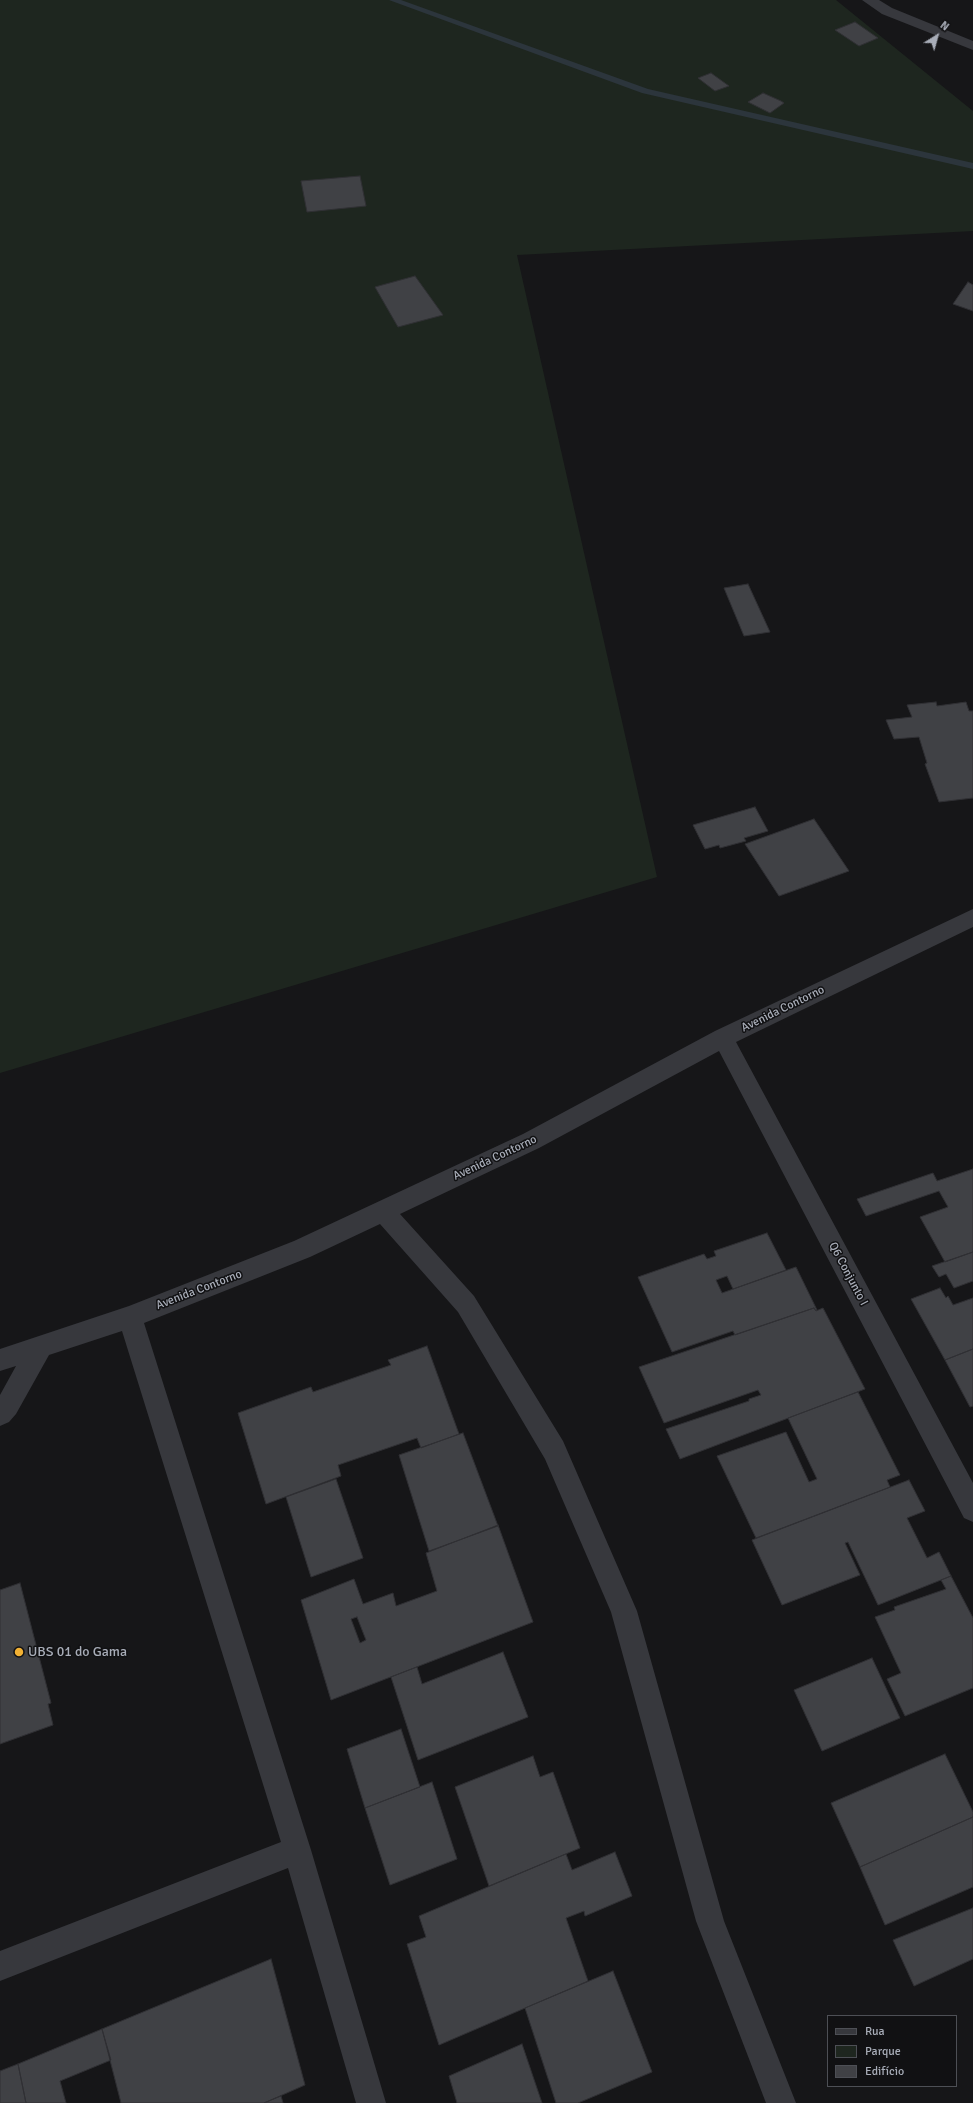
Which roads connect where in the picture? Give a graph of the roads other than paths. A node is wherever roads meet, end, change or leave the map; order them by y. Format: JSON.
{"nodes":[{"id":1,"x":869,"y":0,"type":"edge"},
{"id":2,"x":973,"y":46,"type":"edge"},
{"id":3,"x":972,"y":919,"type":"edge"},
{"id":4,"x":723,"y":1038,"type":"junction"},
{"id":5,"x":383,"y":1211,"type":"junction"},
{"id":6,"x":130,"y":1317,"type":"junction"},
{"id":7,"x":41,"y":1346,"type":"junction"},
{"id":8,"x":0,"y":1360,"type":"edge"},
{"id":9,"x":0,"y":1414,"type":"edge"},
{"id":10,"x":973,"y":1509,"type":"edge"},
{"id":11,"x":297,"y":1850,"type":"junction"},
{"id":12,"x":0,"y":1966,"type":"edge"},
{"id":13,"x":371,"y":2103,"type":"edge"},
{"id":14,"x":781,"y":2103,"type":"edge"}],
"edges":[{"from":1,"to":2,"type":"street"},
{"from":3,"to":4,"type":"street","name":"Avenida Contorno"},
{"from":4,"to":5,"type":"street","name":"Avenida Contorno"},
{"from":4,"to":10,"type":"street","name":"Q6 Conjunto I"},
{"from":5,"to":6,"type":"street","name":"Avenida Contorno"},
{"from":5,"to":14,"type":"street"},
{"from":6,"to":7,"type":"street","name":"Avenida Contorno"},
{"from":6,"to":11,"type":"street"},
{"from":7,"to":8,"type":"street","name":"Avenida Contorno"},
{"from":7,"to":9,"type":"street"},
{"from":11,"to":12,"type":"street"},
{"from":11,"to":13,"type":"street"}]}
